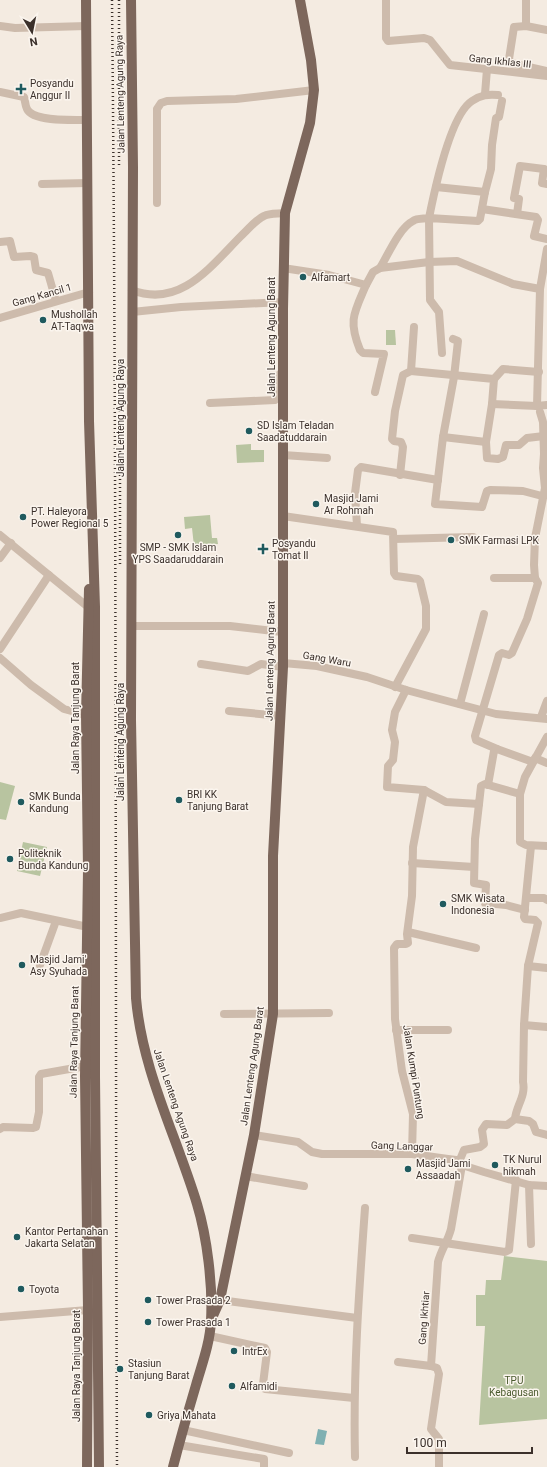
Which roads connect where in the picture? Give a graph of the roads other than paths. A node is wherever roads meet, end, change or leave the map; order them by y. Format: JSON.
{"nodes":[{"id":1,"x":86,"y":0,"type":"edge"},
{"id":2,"x":131,"y":0,"type":"edge"},
{"id":3,"x":300,"y":0,"type":"edge"},
{"id":4,"x":386,"y":0,"type":"edge"},
{"id":5,"x":526,"y":0,"type":"edge"},
{"id":6,"x":0,"y":26,"type":"edge"},
{"id":7,"x":86,"y":26,"type":"junction"},
{"id":8,"x":526,"y":26,"type":"junction"},
{"id":9,"x":547,"y":30,"type":"edge"},
{"id":10,"x":487,"y":69,"type":"junction"},
{"id":11,"x":547,"y":71,"type":"edge"},
{"id":12,"x":547,"y":76,"type":"edge"},
{"id":13,"x":314,"y":90,"type":"junction"},
{"id":14,"x":0,"y":92,"type":"edge"},
{"id":15,"x":485,"y":94,"type":"junction"},
{"id":16,"x":88,"y":120,"type":"junction"},
{"id":17,"x":88,"y":183,"type":"junction"},
{"id":18,"x":42,"y":184,"type":"dead end"},
{"id":19,"x":547,"y":184,"type":"edge"},
{"id":20,"x":436,"y":187,"type":"junction"},
{"id":21,"x":485,"y":192,"type":"junction"},
{"id":22,"x":157,"y":203,"type":"dead end"},
{"id":23,"x":482,"y":209,"type":"junction"},
{"id":24,"x":285,"y":213,"type":"junction"},
{"id":25,"x":517,"y":214,"type":"junction"},
{"id":26,"x":429,"y":218,"type":"junction"},
{"id":27,"x":547,"y":239,"type":"edge"},
{"id":28,"x":0,"y":242,"type":"edge"},
{"id":29,"x":547,"y":249,"type":"edge"},
{"id":30,"x":429,"y":262,"type":"junction"},
{"id":31,"x":545,"y":267,"type":"edge"},
{"id":32,"x":283,"y":268,"type":"junction"},
{"id":33,"x":380,"y":268,"type":"junction"},
{"id":34,"x":366,"y":285,"type":"junction"},
{"id":35,"x":540,"y":289,"type":"junction"},
{"id":36,"x":132,"y":290,"type":"junction"},
{"id":37,"x":89,"y":292,"type":"junction"},
{"id":38,"x":56,"y":301,"type":"junction"},
{"id":39,"x":283,"y":302,"type":"junction"},
{"id":40,"x":132,"y":312,"type":"junction"},
{"id":41,"x":0,"y":318,"type":"edge"},
{"id":42,"x":543,"y":322,"type":"edge"},
{"id":43,"x":414,"y":327,"type":"dead end"},
{"id":44,"x":453,"y":339,"type":"dead end"},
{"id":45,"x":442,"y":353,"type":"dead end"},
{"id":46,"x":283,"y":355,"type":"junction"},
{"id":47,"x":411,"y":371,"type":"junction"},
{"id":48,"x":539,"y":372,"type":"junction"},
{"id":49,"x":454,"y":376,"type":"junction"},
{"id":50,"x":494,"y":379,"type":"junction"},
{"id":51,"x":375,"y":392,"type":"dead end"},
{"id":52,"x":210,"y":403,"type":"dead end"},
{"id":53,"x":492,"y":404,"type":"junction"},
{"id":54,"x":547,"y":405,"type":"edge"},
{"id":55,"x":539,"y":409,"type":"junction"},
{"id":56,"x":544,"y":436,"type":"junction"},
{"id":57,"x":443,"y":437,"type":"junction"},
{"id":58,"x":486,"y":442,"type":"junction"},
{"id":59,"x":546,"y":454,"type":"edge"},
{"id":60,"x":283,"y":455,"type":"junction"},
{"id":61,"x":327,"y":458,"type":"dead end"},
{"id":62,"x":400,"y":475,"type":"junction"},
{"id":63,"x":438,"y":480,"type":"junction"},
{"id":64,"x":542,"y":496,"type":"junction"},
{"id":65,"x":283,"y":516,"type":"junction"},
{"id":66,"x":356,"y":526,"type":"junction"},
{"id":67,"x":0,"y":535,"type":"edge"},
{"id":68,"x":473,"y":537,"type":"dead end"},
{"id":69,"x":394,"y":539,"type":"junction"},
{"id":70,"x":10,"y":543,"type":"junction"},
{"id":71,"x":92,"y":546,"type":"junction"},
{"id":72,"x":0,"y":558,"type":"edge"},
{"id":73,"x":49,"y":575,"type":"junction"},
{"id":74,"x":494,"y":578,"type":"dead end"},
{"id":75,"x":535,"y":578,"type":"junction"},
{"id":76,"x":88,"y":607,"type":"junction"},
{"id":77,"x":484,"y":614,"type":"dead end"},
{"id":78,"x":133,"y":626,"type":"junction"},
{"id":79,"x":282,"y":632,"type":"junction"},
{"id":80,"x":0,"y":649,"type":"edge"},
{"id":81,"x":1,"y":661,"type":"edge"},
{"id":82,"x":201,"y":664,"type":"dead end"},
{"id":83,"x":283,"y":665,"type":"junction"},
{"id":84,"x":396,"y":687,"type":"junction"},
{"id":85,"x":406,"y":690,"type":"junction"},
{"id":86,"x":547,"y":701,"type":"edge"},
{"id":87,"x":460,"y":704,"type":"junction"},
{"id":88,"x":229,"y":710,"type":"dead end"},
{"id":89,"x":483,"y":711,"type":"junction"},
{"id":90,"x":86,"y":715,"type":"junction"},
{"id":91,"x":281,"y":716,"type":"junction"},
{"id":92,"x":544,"y":718,"type":"edge"},
{"id":93,"x":547,"y":737,"type":"edge"},
{"id":94,"x":497,"y":749,"type":"junction"},
{"id":95,"x":534,"y":760,"type":"junction"},
{"id":96,"x":547,"y":763,"type":"edge"},
{"id":97,"x":488,"y":785,"type":"junction"},
{"id":98,"x":424,"y":790,"type":"junction"},
{"id":99,"x":520,"y":794,"type":"junction"},
{"id":100,"x":479,"y":804,"type":"junction"},
{"id":101,"x":531,"y":846,"type":"junction"},
{"id":102,"x":547,"y":846,"type":"edge"},
{"id":103,"x":412,"y":862,"type":"junction"},
{"id":104,"x":474,"y":867,"type":"junction"},
{"id":105,"x":527,"y":898,"type":"junction"},
{"id":106,"x":547,"y":900,"type":"edge"},
{"id":107,"x":525,"y":910,"type":"junction"},
{"id":108,"x":1,"y":916,"type":"edge"},
{"id":109,"x":56,"y":921,"type":"junction"},
{"id":110,"x":88,"y":927,"type":"junction"},
{"id":111,"x":408,"y":932,"type":"junction"},
{"id":112,"x":476,"y":948,"type":"dead end"},
{"id":113,"x":40,"y":965,"type":"dead end"},
{"id":114,"x":528,"y":966,"type":"junction"},
{"id":115,"x":547,"y":968,"type":"edge"},
{"id":116,"x":329,"y":1013,"type":"dead end"},
{"id":117,"x":224,"y":1014,"type":"dead end"},
{"id":118,"x":273,"y":1014,"type":"junction"},
{"id":119,"x":524,"y":1025,"type":"junction"},
{"id":120,"x":547,"y":1027,"type":"edge"},
{"id":121,"x":396,"y":1030,"type":"junction"},
{"id":122,"x":448,"y":1030,"type":"dead end"},
{"id":123,"x":89,"y":1073,"type":"junction"},
{"id":124,"x":515,"y":1119,"type":"junction"},
{"id":125,"x":0,"y":1129,"type":"edge"},
{"id":126,"x":254,"y":1135,"type":"junction"},
{"id":127,"x":547,"y":1135,"type":"edge"},
{"id":128,"x":412,"y":1154,"type":"junction"},
{"id":129,"x":460,"y":1164,"type":"junction"},
{"id":130,"x":245,"y":1176,"type":"junction"},
{"id":131,"x":516,"y":1180,"type":"junction"},
{"id":132,"x":529,"y":1185,"type":"junction"},
{"id":133,"x":304,"y":1186,"type":"dead end"},
{"id":134,"x":547,"y":1186,"type":"edge"},
{"id":135,"x":364,"y":1208,"type":"dead end"},
{"id":136,"x":412,"y":1238,"type":"dead end"},
{"id":137,"x":446,"y":1242,"type":"junction"},
{"id":138,"x":531,"y":1244,"type":"dead end"},
{"id":139,"x":220,"y":1300,"type":"junction"},
{"id":140,"x":88,"y":1310,"type":"junction"},
{"id":141,"x":0,"y":1317,"type":"edge"},
{"id":142,"x":357,"y":1318,"type":"junction"},
{"id":143,"x":211,"y":1320,"type":"junction"},
{"id":144,"x":210,"y":1336,"type":"junction"},
{"id":145,"x":398,"y":1362,"type":"dead end"},
{"id":146,"x":431,"y":1366,"type":"junction"},
{"id":147,"x":354,"y":1398,"type":"junction"},
{"id":148,"x":183,"y":1430,"type":"junction"},
{"id":149,"x":179,"y":1445,"type":"junction"},
{"id":150,"x":289,"y":1453,"type":"dead end"},
{"id":151,"x":356,"y":1456,"type":"dead end"},
{"id":152,"x":87,"y":1467,"type":"edge"},
{"id":153,"x":99,"y":1467,"type":"edge"},
{"id":154,"x":173,"y":1467,"type":"edge"},
{"id":155,"x":264,"y":1467,"type":"edge"},
{"id":156,"x":439,"y":1467,"type":"edge"}],
"edges":[{"from":1,"to":7,"type":"main road"},
{"from":2,"to":36,"type":"main road","name":"Jalan Lenteng Agung Raya"},
{"from":3,"to":13,"type":"main road","name":"Jalan Lenteng Agung Barat"},
{"from":4,"to":10,"type":"street","name":"Gang Ikhlas III"},
{"from":5,"to":8,"type":"street"},
{"from":6,"to":7,"type":"street"},
{"from":7,"to":16,"type":"main road"},
{"from":8,"to":9,"type":"street"},
{"from":8,"to":11,"type":"street"},
{"from":10,"to":12,"type":"street","name":"Gang Ikhlas III"},
{"from":10,"to":15,"type":"street"},
{"from":13,"to":22,"type":"street"},
{"from":13,"to":24,"type":"main road","name":"Jalan Lenteng Agung Barat"},
{"from":14,"to":16,"type":"street"},
{"from":15,"to":20,"type":"street"},
{"from":15,"to":21,"type":"street"},
{"from":16,"to":17,"type":"main road"},
{"from":17,"to":18,"type":"street"},
{"from":17,"to":37,"type":"main road"},
{"from":19,"to":25,"type":"street"},
{"from":20,"to":21,"type":"street"},
{"from":20,"to":26,"type":"street"},
{"from":21,"to":23,"type":"street"},
{"from":23,"to":25,"type":"street"},
{"from":23,"to":26,"type":"street"},
{"from":24,"to":32,"type":"main road","name":"Jalan Lenteng Agung Barat"},
{"from":24,"to":36,"type":"street"},
{"from":25,"to":27,"type":"street"},
{"from":26,"to":30,"type":"street"},
{"from":26,"to":33,"type":"street"},
{"from":28,"to":38,"type":"street"},
{"from":29,"to":31,"type":"street"},
{"from":30,"to":33,"type":"street"},
{"from":30,"to":35,"type":"street"},
{"from":30,"to":45,"type":"street"},
{"from":31,"to":35,"type":"street"},
{"from":32,"to":34,"type":"street"},
{"from":32,"to":39,"type":"main road","name":"Jalan Lenteng Agung Barat"},
{"from":33,"to":34,"type":"street"},
{"from":34,"to":51,"type":"street"},
{"from":35,"to":42,"type":"street"},
{"from":36,"to":40,"type":"main road","name":"Jalan Lenteng Agung Raya"},
{"from":37,"to":38,"type":"street","name":"Gang Kancil 1"},
{"from":37,"to":71,"type":"main road"},
{"from":38,"to":41,"type":"street","name":"Gang Kancil 1"},
{"from":39,"to":40,"type":"street"},
{"from":39,"to":46,"type":"main road","name":"Jalan Lenteng Agung Barat"},
{"from":40,"to":78,"type":"main road","name":"Jalan Lenteng Agung Raya"},
{"from":42,"to":48,"type":"street"},
{"from":43,"to":47,"type":"street"},
{"from":44,"to":49,"type":"street"},
{"from":46,"to":52,"type":"street"},
{"from":46,"to":60,"type":"main road","name":"Jalan Lenteng Agung Barat"},
{"from":47,"to":49,"type":"street"},
{"from":47,"to":62,"type":"street"},
{"from":48,"to":50,"type":"street"},
{"from":48,"to":55,"type":"street"},
{"from":49,"to":50,"type":"street"},
{"from":49,"to":57,"type":"street"},
{"from":50,"to":53,"type":"street"},
{"from":53,"to":55,"type":"street"},
{"from":53,"to":58,"type":"street"},
{"from":54,"to":55,"type":"street"},
{"from":55,"to":56,"type":"street"},
{"from":56,"to":58,"type":"street"},
{"from":56,"to":59,"type":"street"},
{"from":57,"to":58,"type":"street"},
{"from":57,"to":63,"type":"street"},
{"from":59,"to":64,"type":"street"},
{"from":60,"to":61,"type":"street"},
{"from":60,"to":65,"type":"main road","name":"Jalan Lenteng Agung Barat"},
{"from":62,"to":63,"type":"street"},
{"from":62,"to":66,"type":"street"},
{"from":63,"to":64,"type":"street"},
{"from":64,"to":75,"type":"street"},
{"from":65,"to":66,"type":"street"},
{"from":65,"to":79,"type":"main road","name":"Jalan Lenteng Agung Barat"},
{"from":66,"to":69,"type":"street"},
{"from":67,"to":70,"type":"street"},
{"from":68,"to":69,"type":"street"},
{"from":69,"to":84,"type":"street"},
{"from":70,"to":72,"type":"street"},
{"from":70,"to":73,"type":"street"},
{"from":71,"to":76,"type":"main road","name":"Jalan Raya Tanjung Barat"},
{"from":71,"to":123,"type":"main road"},
{"from":73,"to":76,"type":"street"},
{"from":73,"to":80,"type":"street"},
{"from":74,"to":75,"type":"street"},
{"from":75,"to":89,"type":"street"},
{"from":76,"to":90,"type":"main road","name":"Jalan Raya Tanjung Barat"},
{"from":77,"to":87,"type":"street"},
{"from":78,"to":79,"type":"street"},
{"from":78,"to":143,"type":"main road","name":"Jalan Lenteng Agung Raya"},
{"from":79,"to":83,"type":"main road","name":"Jalan Lenteng Agung Barat"},
{"from":81,"to":90,"type":"street"},
{"from":82,"to":83,"type":"street","name":"Gang Waru"},
{"from":83,"to":84,"type":"street","name":"Gang Waru"},
{"from":83,"to":91,"type":"main road","name":"Jalan Lenteng Agung Barat"},
{"from":84,"to":85,"type":"street","name":"Gang Waru"},
{"from":85,"to":87,"type":"street","name":"Gang Waru"},
{"from":85,"to":98,"type":"street"},
{"from":86,"to":92,"type":"street"},
{"from":87,"to":89,"type":"street","name":"Gang Waru"},
{"from":88,"to":91,"type":"street"},
{"from":89,"to":92,"type":"street","name":"Gang Waru"},
{"from":89,"to":94,"type":"street"},
{"from":90,"to":110,"type":"main road","name":"Jalan Raya Tanjung Barat"},
{"from":91,"to":118,"type":"main road","name":"Jalan Lenteng Agung Barat"},
{"from":93,"to":95,"type":"street"},
{"from":94,"to":95,"type":"street"},
{"from":94,"to":97,"type":"street"},
{"from":95,"to":96,"type":"street"},
{"from":95,"to":99,"type":"street"},
{"from":97,"to":99,"type":"street"},
{"from":97,"to":100,"type":"street"},
{"from":98,"to":100,"type":"street"},
{"from":98,"to":103,"type":"street"},
{"from":99,"to":101,"type":"street"},
{"from":100,"to":104,"type":"street"},
{"from":101,"to":102,"type":"street"},
{"from":101,"to":105,"type":"street"},
{"from":103,"to":104,"type":"street"},
{"from":103,"to":111,"type":"street"},
{"from":104,"to":107,"type":"street"},
{"from":105,"to":106,"type":"street"},
{"from":105,"to":107,"type":"street"},
{"from":107,"to":114,"type":"street"},
{"from":108,"to":109,"type":"street"},
{"from":109,"to":110,"type":"street"},
{"from":109,"to":113,"type":"street"},
{"from":110,"to":123,"type":"main road","name":"Jalan Raya Tanjung Barat"},
{"from":111,"to":112,"type":"street"},
{"from":111,"to":121,"type":"street","name":"Jalan Kumpi Puntung"},
{"from":114,"to":115,"type":"street"},
{"from":114,"to":119,"type":"street"},
{"from":116,"to":118,"type":"street"},
{"from":117,"to":118,"type":"street"},
{"from":118,"to":126,"type":"main road","name":"Jalan Lenteng Agung Barat"},
{"from":119,"to":120,"type":"street"},
{"from":119,"to":124,"type":"street"},
{"from":121,"to":122,"type":"street"},
{"from":121,"to":128,"type":"street","name":"Jalan Kumpi Puntung"},
{"from":123,"to":125,"type":"street"},
{"from":123,"to":140,"type":"main road","name":"Jalan Raya Tanjung Barat"},
{"from":123,"to":153,"type":"main road"},
{"from":124,"to":127,"type":"street"},
{"from":124,"to":129,"type":"street"},
{"from":126,"to":128,"type":"street","name":"Gang Langgar"},
{"from":126,"to":130,"type":"main road","name":"Jalan Lenteng Agung Barat"},
{"from":128,"to":129,"type":"street","name":"Gang Langgar"},
{"from":129,"to":131,"type":"street","name":"Gang Langgar"},
{"from":129,"to":137,"type":"street","name":"Gang Ikhtiar"},
{"from":130,"to":133,"type":"street"},
{"from":130,"to":139,"type":"main road","name":"Jalan Lenteng Agung Barat"},
{"from":131,"to":132,"type":"street","name":"Gang Langgar"},
{"from":131,"to":137,"type":"street"},
{"from":132,"to":134,"type":"street","name":"Gang Langgar"},
{"from":132,"to":138,"type":"street"},
{"from":135,"to":142,"type":"street"},
{"from":136,"to":137,"type":"street"},
{"from":137,"to":146,"type":"street","name":"Gang Ikhtiar"},
{"from":139,"to":142,"type":"street"},
{"from":139,"to":143,"type":"main road","name":"Jalan Lenteng Agung Barat"},
{"from":140,"to":141,"type":"street"},
{"from":140,"to":152,"type":"main road","name":"Jalan Raya Tanjung Barat"},
{"from":142,"to":147,"type":"street"},
{"from":143,"to":144,"type":"main road","name":"Jalan Lenteng Agung Raya"},
{"from":144,"to":147,"type":"street"},
{"from":144,"to":148,"type":"main road","name":"Jalan Lenteng Agung Raya"},
{"from":145,"to":146,"type":"street"},
{"from":146,"to":156,"type":"street","name":"Gang Ikhtiar"},
{"from":147,"to":151,"type":"street"},
{"from":148,"to":149,"type":"main road","name":"Jalan Lenteng Agung Raya"},
{"from":148,"to":150,"type":"street"},
{"from":149,"to":154,"type":"main road","name":"Jalan Lenteng Agung Raya"},
{"from":149,"to":155,"type":"street"}]}
